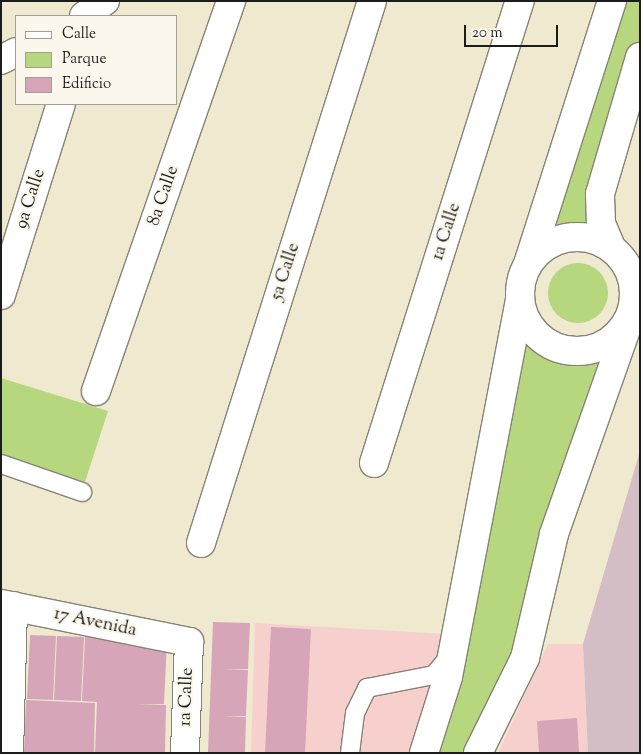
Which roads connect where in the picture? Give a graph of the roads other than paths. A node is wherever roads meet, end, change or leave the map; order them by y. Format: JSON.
{"nodes":[{"id":1,"x":231,"y":1,"type":"edge"},
{"id":2,"x":372,"y":1,"type":"edge"},
{"id":3,"x":520,"y":1,"type":"edge"},
{"id":4,"x":612,"y":1,"type":"edge"},
{"id":5,"x":15,"y":53,"type":"edge"},
{"id":6,"x":640,"y":57,"type":"edge"},
{"id":7,"x":1,"y":60,"type":"edge"},
{"id":8,"x":62,"y":105,"type":"edge"},
{"id":9,"x":611,"y":248,"type":"junction"},
{"id":10,"x":528,"y":265,"type":"junction"},
{"id":11,"x":1,"y":295,"type":"edge"},
{"id":12,"x":520,"y":301,"type":"junction"},
{"id":13,"x":631,"y":315,"type":"junction"},
{"id":14,"x":96,"y":391,"type":"dead end"},
{"id":15,"x":374,"y":463,"type":"dead end"},
{"id":16,"x":1,"y":464,"type":"edge"},
{"id":17,"x":82,"y":492,"type":"dead end"},
{"id":18,"x":201,"y":543,"type":"dead end"},
{"id":19,"x":7,"y":605,"type":"edge"},
{"id":20,"x":189,"y":642,"type":"joint"},
{"id":21,"x":455,"y":647,"type":"junction"},
{"id":22,"x":493,"y":724,"type":"junction"},
{"id":23,"x":9,"y":753,"type":"edge"},
{"id":24,"x":185,"y":753,"type":"edge"},
{"id":25,"x":350,"y":753,"type":"edge"},
{"id":26,"x":424,"y":753,"type":"edge"},
{"id":27,"x":478,"y":753,"type":"edge"},
{"id":28,"x":487,"y":753,"type":"edge"}],
"edges":[{"from":1,"to":14,"type":"street","name":"8a Calle"},
{"from":2,"to":18,"type":"street","name":"5a Calle"},
{"from":3,"to":15,"type":"street","name":"1a Calle"},
{"from":4,"to":10,"type":"street"},
{"from":5,"to":7,"type":"street"},
{"from":6,"to":9,"type":"street"},
{"from":8,"to":11,"type":"street","name":"9a Calle"},
{"from":9,"to":10,"type":"street"},
{"from":9,"to":13,"type":"street"},
{"from":10,"to":12,"type":"street"},
{"from":12,"to":13,"type":"street"},
{"from":12,"to":21,"type":"street"},
{"from":13,"to":22,"type":"street"},
{"from":16,"to":17,"type":"lane"},
{"from":19,"to":20,"type":"street","name":"17 Avenida"},
{"from":19,"to":23,"type":"street"},
{"from":20,"to":24,"type":"street","name":"1a Calle"},
{"from":21,"to":25,"type":"lane"},
{"from":21,"to":26,"type":"street"},
{"from":22,"to":27,"type":"street"},
{"from":22,"to":28,"type":"lane"}]}
